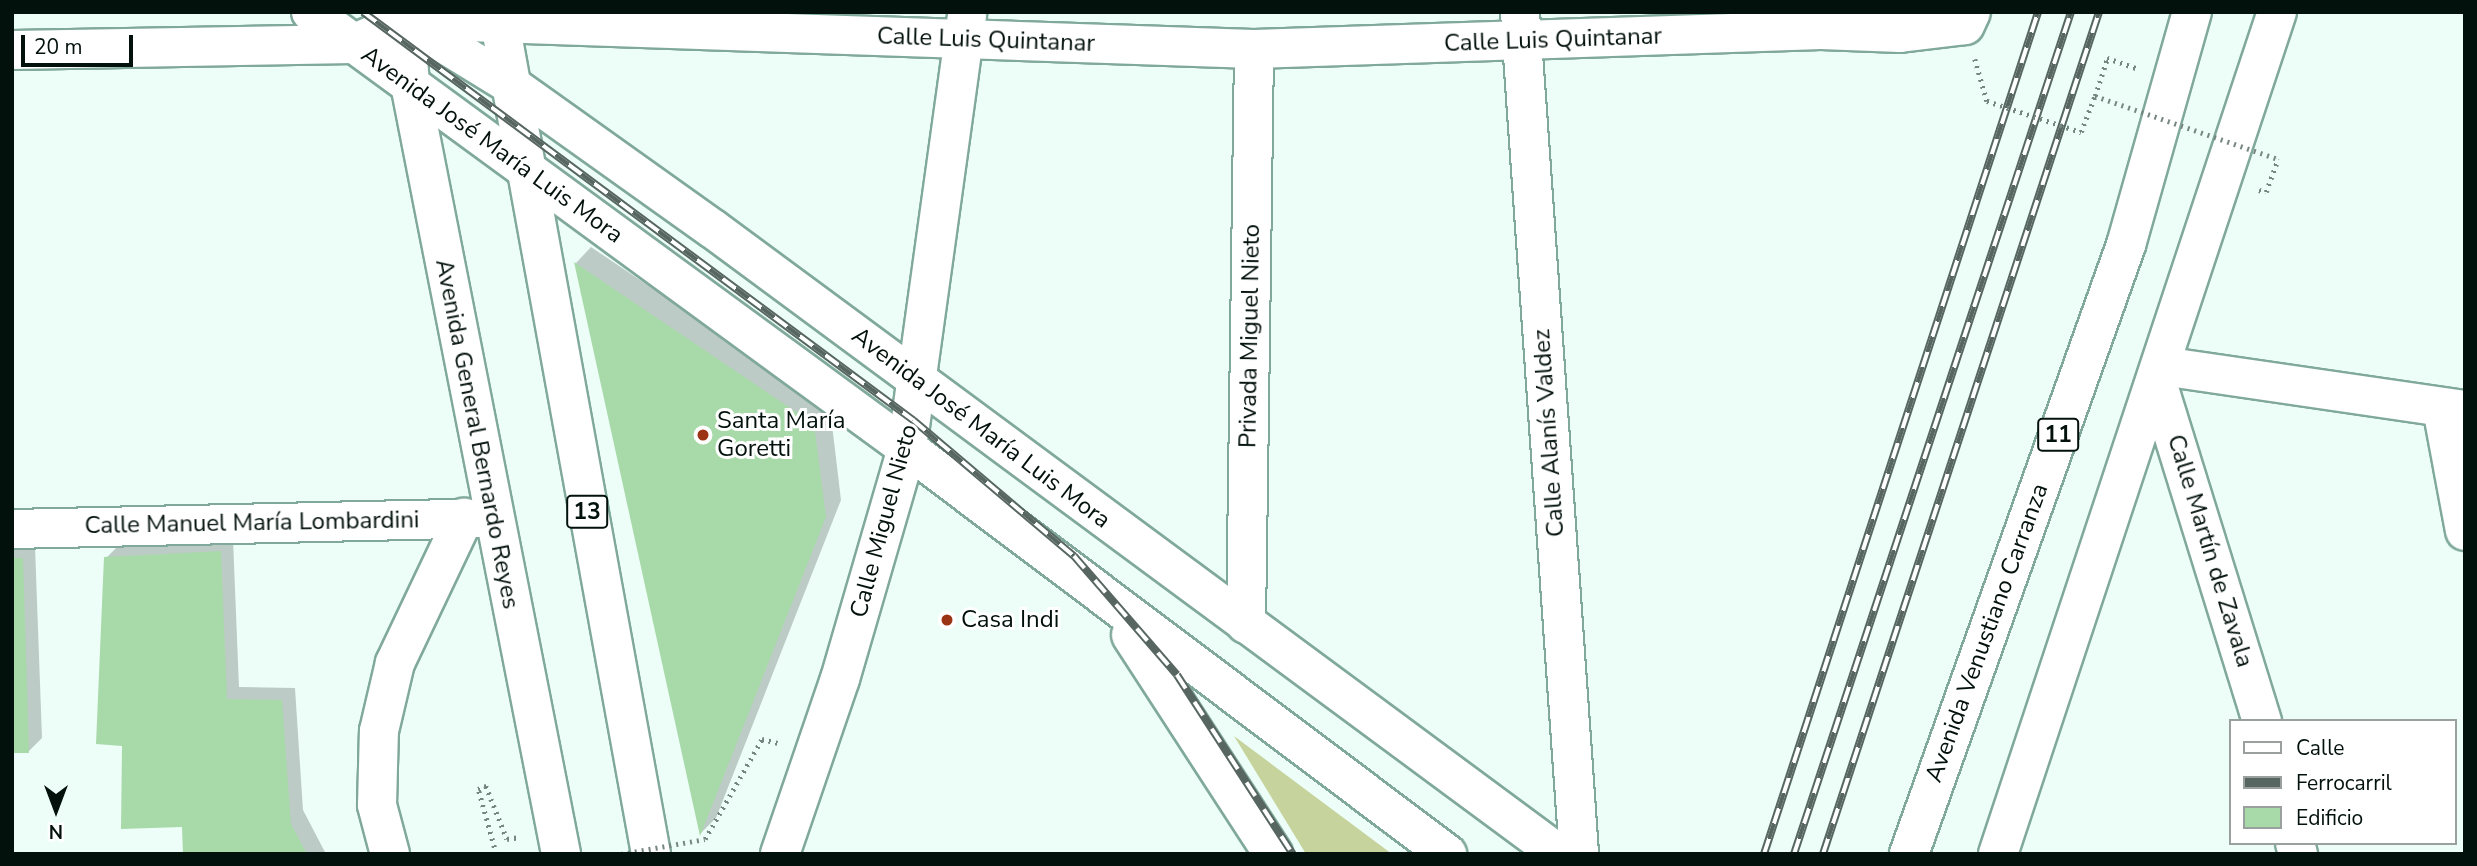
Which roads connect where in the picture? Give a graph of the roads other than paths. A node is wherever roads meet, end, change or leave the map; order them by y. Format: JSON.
{"nodes":[{"id":1,"x":311,"y":12,"type":"edge"},
{"id":2,"x":2192,"y":12,"type":"edge"},
{"id":3,"x":2277,"y":12,"type":"edge"},
{"id":4,"x":402,"y":15,"type":"edge"},
{"id":5,"x":1968,"y":18,"type":"edge"},
{"id":6,"x":500,"y":19,"type":"edge"},
{"id":7,"x":966,"y":26,"type":"edge"},
{"id":8,"x":1520,"y":27,"type":"edge"},
{"id":9,"x":353,"y":44,"type":"junction"},
{"id":10,"x":1254,"y":49,"type":"junction"},
{"id":11,"x":12,"y":50,"type":"edge"},
{"id":12,"x":508,"y":83,"type":"junction"},
{"id":13,"x":410,"y":84,"type":"junction"},
{"id":14,"x":528,"y":169,"type":"junction"},
{"id":15,"x":2160,"y":374,"type":"junction"},
{"id":16,"x":919,"y":381,"type":"junction"},
{"id":17,"x":2453,"y":409,"type":"edge"},
{"id":18,"x":907,"y":447,"type":"junction"},
{"id":19,"x":478,"y":518,"type":"junction"},
{"id":20,"x":12,"y":529,"type":"edge"},
{"id":21,"x":2465,"y":531,"type":"edge"},
{"id":22,"x":1107,"y":602,"type":"junction"},
{"id":23,"x":1246,"y":624,"type":"junction"},
{"id":24,"x":2261,"y":719,"type":"edge"},
{"id":25,"x":390,"y":854,"type":"edge"},
{"id":26,"x":561,"y":854,"type":"edge"},
{"id":27,"x":652,"y":854,"type":"edge"},
{"id":28,"x":780,"y":854,"type":"edge"},
{"id":29,"x":1273,"y":854,"type":"edge"},
{"id":30,"x":1447,"y":854,"type":"edge"},
{"id":31,"x":1559,"y":854,"type":"edge"},
{"id":32,"x":1579,"y":854,"type":"edge"},
{"id":33,"x":1909,"y":854,"type":"edge"},
{"id":34,"x":1998,"y":854,"type":"edge"}],
"edges":[{"from":1,"to":9,"type":"street","name":"Avenida José María Luis Mora"},
{"from":2,"to":33,"type":"street","name":"Avenida Venustiano Carranza","number":"11"},
{"from":3,"to":15,"type":"street"},
{"from":4,"to":6,"type":"street","name":"Calle Luis Quintanar"},
{"from":4,"to":9,"type":"street","name":"Calle Luis Quintanar"},
{"from":4,"to":12,"type":"street","name":"Avenida José María Luis Mora"},
{"from":4,"to":13,"type":"street","name":"Avenida General Bernardo Reyes"},
{"from":5,"to":8,"type":"street","name":"Calle Luis Quintanar"},
{"from":6,"to":7,"type":"street","name":"Calle Luis Quintanar"},
{"from":6,"to":12,"type":"street","number":"13"},
{"from":7,"to":10,"type":"street","name":"Calle Luis Quintanar"},
{"from":7,"to":16,"type":"street","name":"Calle Miguel Nieto"},
{"from":8,"to":10,"type":"street","name":"Calle Luis Quintanar"},
{"from":8,"to":32,"type":"street","name":"Calle Alanís Valdez"},
{"from":9,"to":11,"type":"street","name":"Calle Luis Quintanar"},
{"from":9,"to":13,"type":"street","name":"Avenida José María Luis Mora"},
{"from":10,"to":23,"type":"street","name":"Privada Miguel Nieto"},
{"from":12,"to":14,"type":"street","number":"13"},
{"from":12,"to":16,"type":"street","name":"Avenida José María Luis Mora"},
{"from":13,"to":14,"type":"street","name":"Avenida José María Luis Mora"},
{"from":13,"to":19,"type":"street","name":"Avenida General Bernardo Reyes"},
{"from":14,"to":18,"type":"street","name":"Avenida José María Luis Mora"},
{"from":14,"to":27,"type":"street","number":"13"},
{"from":15,"to":17,"type":"street"},
{"from":15,"to":24,"type":"street","name":"Calle Martín de Zavala"},
{"from":15,"to":34,"type":"street"},
{"from":16,"to":18,"type":"street","name":"Calle Miguel Nieto"},
{"from":16,"to":23,"type":"street","name":"Avenida José María Luis Mora"},
{"from":17,"to":21,"type":"street"},
{"from":18,"to":22,"type":"street","name":"Avenida José María Luis Mora"},
{"from":18,"to":28,"type":"street","name":"Calle Miguel Nieto"},
{"from":19,"to":20,"type":"street","name":"Calle Manuel María Lombardini"},
{"from":19,"to":25,"type":"street"},
{"from":19,"to":26,"type":"street","name":"Avenida General Bernardo Reyes"},
{"from":22,"to":29,"type":"street"},
{"from":22,"to":30,"type":"street","name":"Avenida José María Luis Mora"},
{"from":23,"to":31,"type":"street","name":"Avenida José María Luis Mora"}]}
